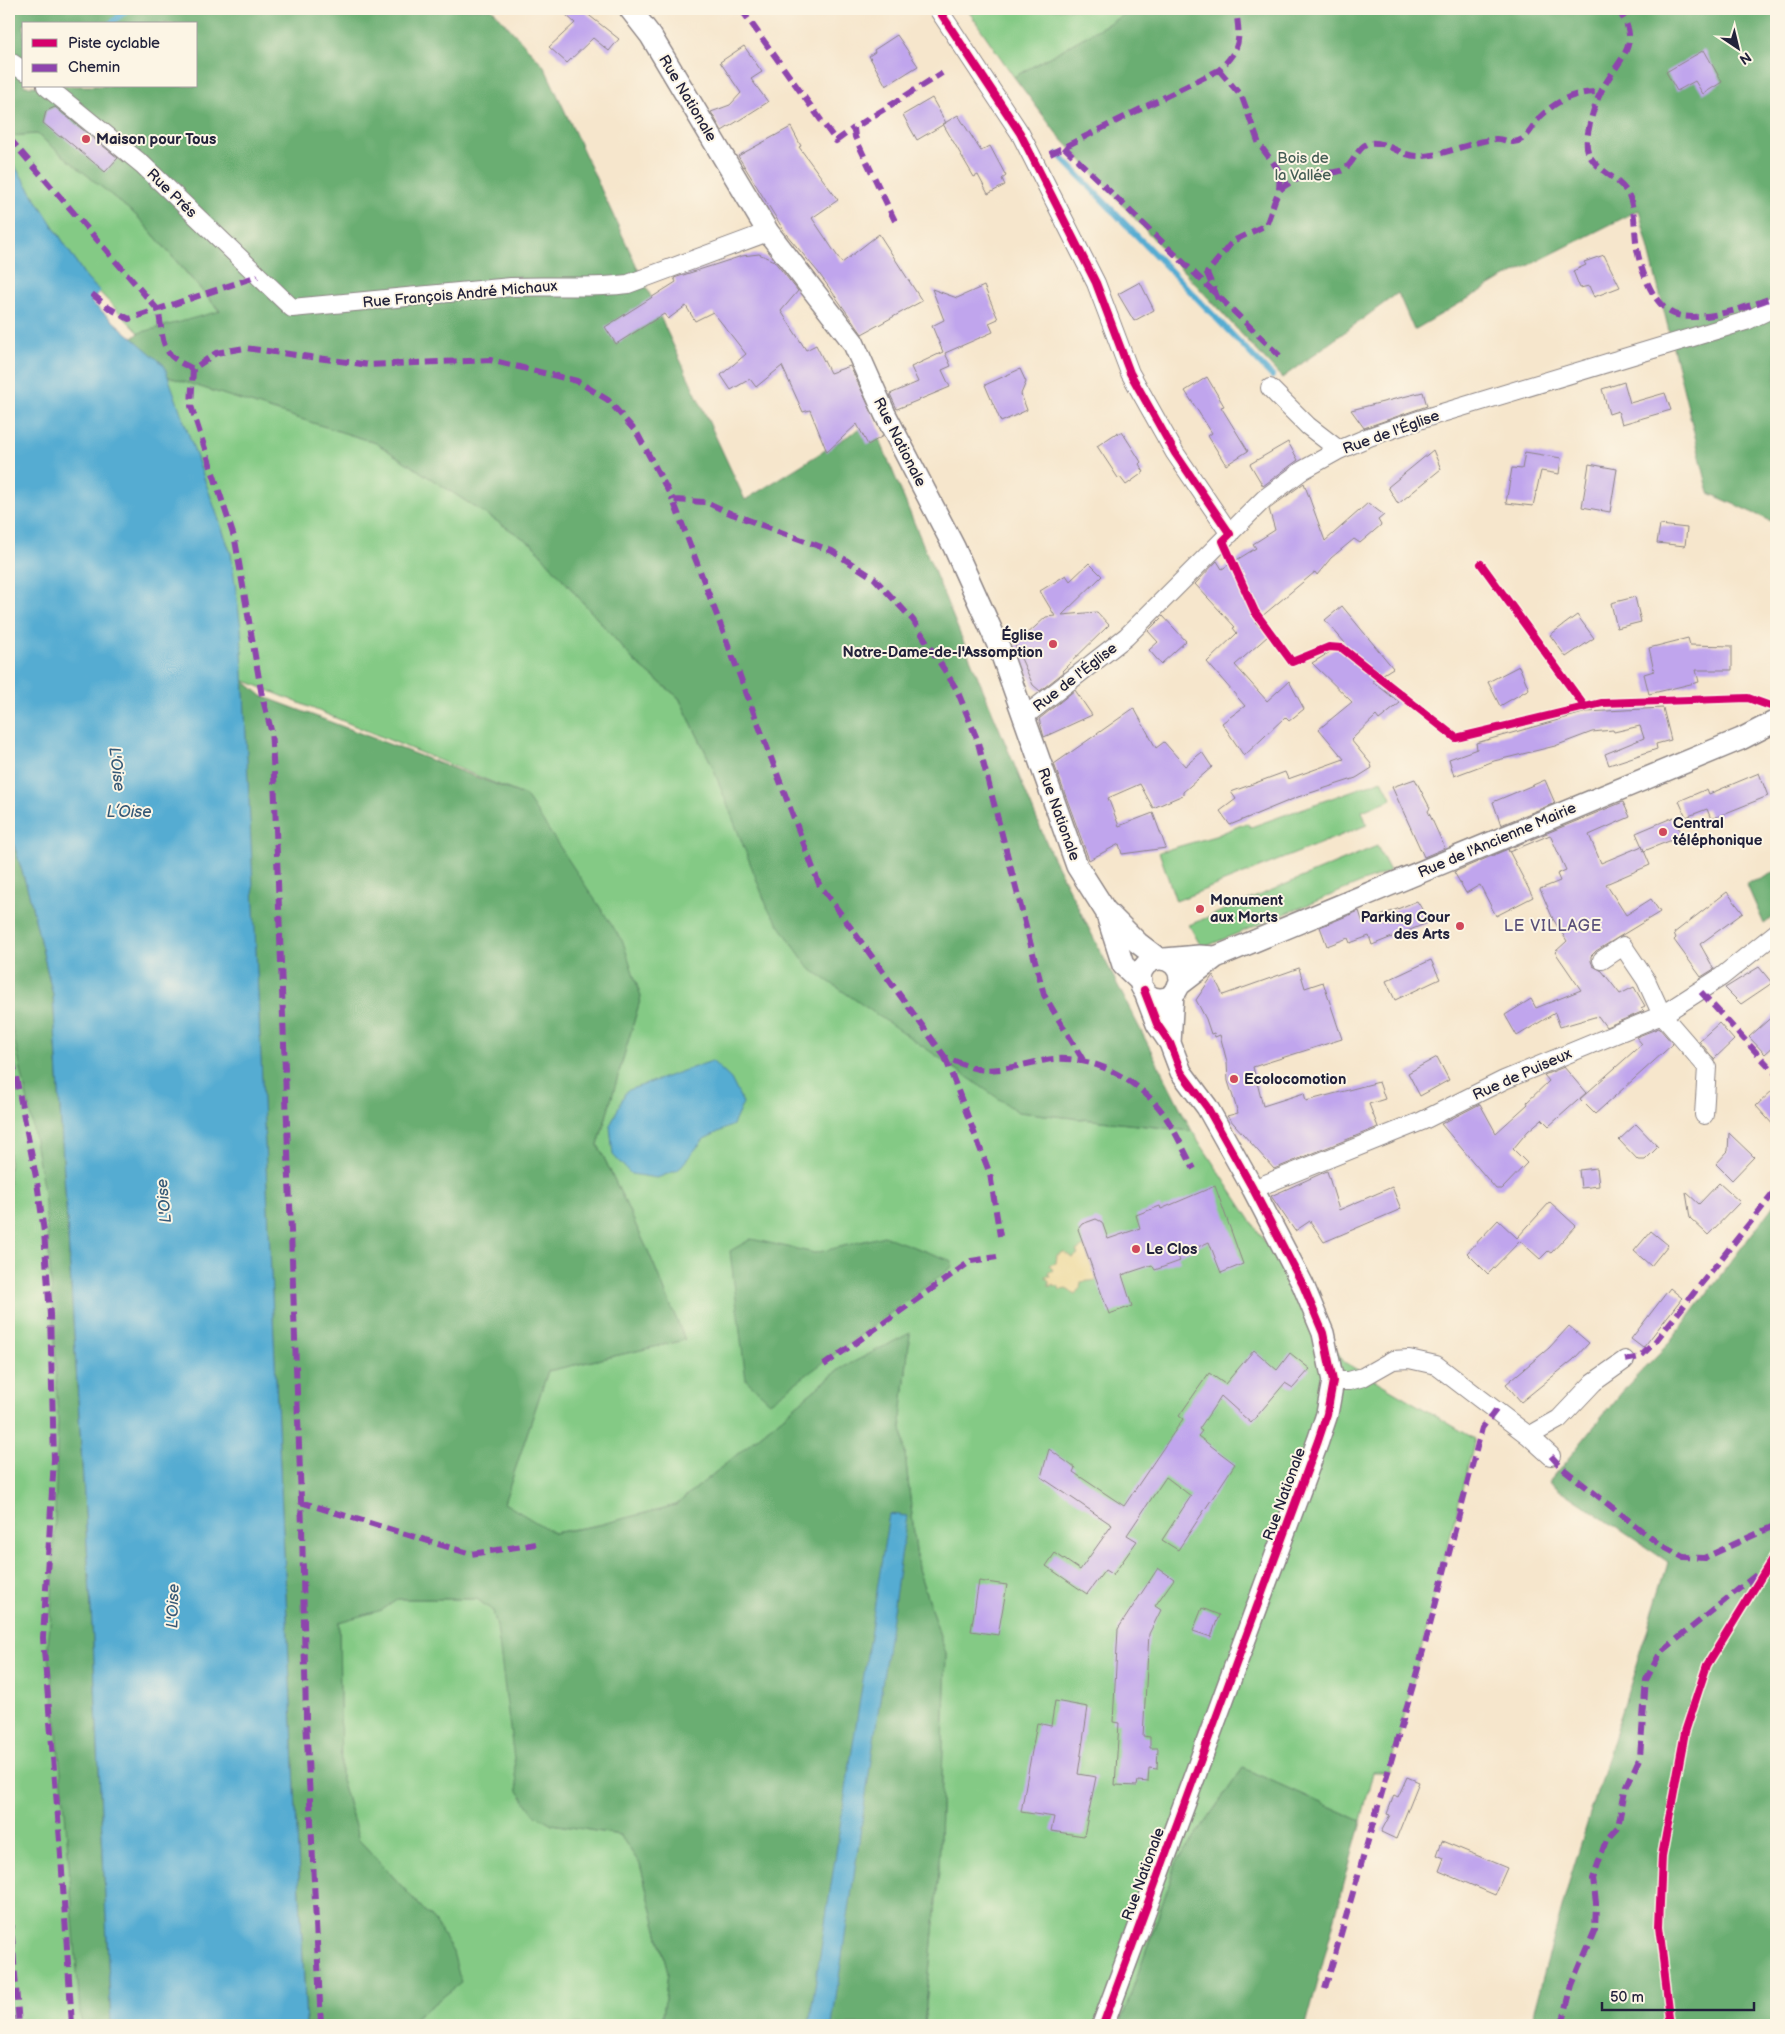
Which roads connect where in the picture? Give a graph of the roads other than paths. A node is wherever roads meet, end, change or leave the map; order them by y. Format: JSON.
{"nodes":[{"id":1,"x":630,"y":9,"type":"edge"},
{"id":2,"x":938,"y":9,"type":"edge"},
{"id":3,"x":9,"y":61,"type":"edge"},
{"id":4,"x":22,"y":70,"type":"edge"},
{"id":5,"x":48,"y":88,"type":"edge"},
{"id":6,"x":768,"y":232,"type":"junction"},
{"id":7,"x":1776,"y":303,"type":"edge"},
{"id":8,"x":292,"y":308,"type":"joint"},
{"id":9,"x":1270,"y":388,"type":"dead end"},
{"id":10,"x":1339,"y":450,"type":"junction"},
{"id":11,"x":1230,"y":534,"type":"junction"},
{"id":12,"x":1025,"y":716,"type":"junction"},
{"id":13,"x":1776,"y":721,"type":"edge"},
{"id":14,"x":1105,"y":910,"type":"junction"},
{"id":15,"x":1776,"y":933,"type":"edge"},
{"id":16,"x":1216,"y":957,"type":"junction"},
{"id":17,"x":1162,"y":959,"type":"junction"},
{"id":18,"x":1602,"y":960,"type":"dead end"},
{"id":19,"x":1142,"y":986,"type":"junction"},
{"id":20,"x":1176,"y":990,"type":"junction"},
{"id":21,"x":1662,"y":1016,"type":"junction"},
{"id":22,"x":1170,"y":1043,"type":"junction"},
{"id":23,"x":1704,"y":1115,"type":"dead end"},
{"id":24,"x":1253,"y":1189,"type":"junction"},
{"id":25,"x":1625,"y":1360,"type":"dead end"},
{"id":26,"x":1334,"y":1381,"type":"junction"},
{"id":27,"x":1529,"y":1436,"type":"junction"},
{"id":28,"x":1551,"y":1456,"type":"dead end"},
{"id":29,"x":1103,"y":2025,"type":"edge"}],
"edges":[{"from":1,"to":6,"type":"street","name":"Rue Nationale"},
{"from":2,"to":11,"type":"street"},
{"from":3,"to":4,"type":"street"},
{"from":5,"to":8,"type":"street","name":"Rue Prés"},
{"from":6,"to":8,"type":"street","name":"Rue François André Michaux"},
{"from":6,"to":12,"type":"street","name":"Rue Nationale"},
{"from":7,"to":10,"type":"street","name":"Rue de l'Église"},
{"from":9,"to":10,"type":"street"},
{"from":10,"to":11,"type":"street","name":"Rue de l'Église"},
{"from":11,"to":12,"type":"street","name":"Rue de l'Église"},
{"from":12,"to":14,"type":"street","name":"Rue Nationale"},
{"from":13,"to":16,"type":"street","name":"Rue de l'Ancienne Mairie"},
{"from":14,"to":17,"type":"street","name":"Rue Nationale"},
{"from":14,"to":19,"type":"street","name":"Rue Nationale"},
{"from":15,"to":21,"type":"street","name":"Rue de Puiseux"},
{"from":16,"to":17,"type":"street","name":"Rue de l'Ancienne Mairie"},
{"from":16,"to":20,"type":"street","name":"Rue de l'Ancienne Mairie"},
{"from":17,"to":19,"type":"street"},
{"from":17,"to":20,"type":"street"},
{"from":18,"to":21,"type":"street"},
{"from":19,"to":20,"type":"street"},
{"from":19,"to":22,"type":"street","name":"Rue Nationale"},
{"from":20,"to":22,"type":"street","name":"Rue Nationale"},
{"from":21,"to":23,"type":"street"},
{"from":21,"to":24,"type":"street","name":"Rue de Puiseux"},
{"from":22,"to":24,"type":"street","name":"Rue Nationale"},
{"from":24,"to":26,"type":"street","name":"Rue Nationale"},
{"from":25,"to":27,"type":"street"},
{"from":26,"to":27,"type":"street"},
{"from":26,"to":29,"type":"street","name":"Rue Nationale"},
{"from":27,"to":28,"type":"street"}]}
